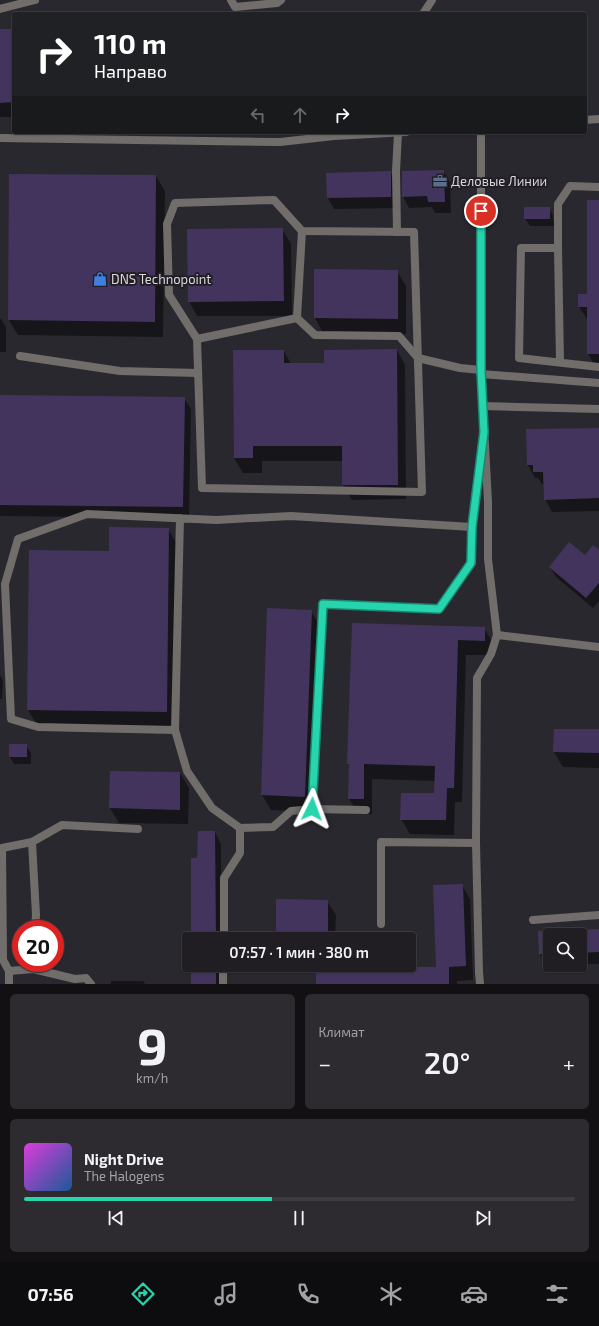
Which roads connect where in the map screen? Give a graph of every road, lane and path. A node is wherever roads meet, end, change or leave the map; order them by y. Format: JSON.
{"nodes":[{"id":1,"x":35,"y":0,"type":"edge"},
{"id":2,"x":231,"y":0,"type":"edge"},
{"id":3,"x":281,"y":0,"type":"edge"},
{"id":4,"x":432,"y":0,"type":"edge"},
{"id":5,"x":0,"y":9,"type":"edge"},
{"id":6,"x":424,"y":12,"type":"edge"},
{"id":7,"x":599,"y":119,"type":"edge"},
{"id":8,"x":587,"y":120,"type":"edge"},
{"id":9,"x":336,"y":134,"type":"edge"},
{"id":10,"x":402,"y":134,"type":"edge"},
{"id":11,"x":481,"y":134,"type":"edge"},
{"id":12,"x":0,"y":138,"type":"edge"},
{"id":13,"x":599,"y":187,"type":"edge"},
{"id":14,"x":302,"y":231,"type":"junction"},
{"id":15,"x":398,"y":232,"type":"junction"},
{"id":16,"x":558,"y":248,"type":"junction"},
{"id":17,"x":297,"y":318,"type":"junction"},
{"id":18,"x":197,"y":339,"type":"junction"},
{"id":19,"x":20,"y":356,"type":"dead end"},
{"id":20,"x":418,"y":358,"type":"junction"},
{"id":21,"x":560,"y":362,"type":"junction"},
{"id":22,"x":599,"y":367,"type":"edge"},
{"id":23,"x":481,"y":372,"type":"junction"},
{"id":24,"x":198,"y":373,"type":"junction"},
{"id":25,"x":599,"y":383,"type":"edge"},
{"id":26,"x":483,"y":406,"type":"junction"},
{"id":27,"x":599,"y":409,"type":"edge"},
{"id":28,"x":484,"y":432,"type":"junction"},
{"id":29,"x":180,"y":518,"type":"junction"},
{"id":30,"x":472,"y":527,"type":"junction"},
{"id":31,"x":497,"y":634,"type":"junction"},
{"id":32,"x":599,"y":647,"type":"edge"},
{"id":33,"x":176,"y":730,"type":"junction"},
{"id":34,"x":312,"y":809,"type":"junction"},
{"id":35,"x":366,"y":810,"type":"dead end"},
{"id":36,"x":240,"y":828,"type":"junction"},
{"id":37,"x":138,"y":829,"type":"dead end"},
{"id":38,"x":32,"y":842,"type":"junction"},
{"id":39,"x":476,"y":843,"type":"junction"},
{"id":40,"x":599,"y":916,"type":"edge"},
{"id":41,"x":36,"y":920,"type":"edge"},
{"id":42,"x":533,"y":920,"type":"dead end"},
{"id":43,"x":381,"y":924,"type":"dead end"},
{"id":44,"x":224,"y":932,"type":"edge"},
{"id":45,"x":12,"y":970,"type":"edge"},
{"id":46,"x":9,"y":971,"type":"junction"},
{"id":47,"x":52,"y":972,"type":"edge"},
{"id":48,"x":223,"y":972,"type":"edge"},
{"id":49,"x":9,"y":984,"type":"edge"},
{"id":50,"x":91,"y":984,"type":"edge"},
{"id":51,"x":223,"y":984,"type":"edge"},
{"id":52,"x":480,"y":984,"type":"edge"}],
"edges":[{"from":1,"to":5,"type":"street"},
{"from":2,"to":3,"type":"street"},
{"from":4,"to":6,"type":"street"},
{"from":7,"to":8,"type":"street"},
{"from":9,"to":12,"type":"street"},
{"from":10,"to":15,"type":"street"},
{"from":11,"to":23,"type":"street"},
{"from":13,"to":16,"type":"street"},
{"from":14,"to":15,"type":"street"},
{"from":14,"to":17,"type":"street"},
{"from":14,"to":18,"type":"street"},
{"from":15,"to":20,"type":"street"},
{"from":16,"to":21,"type":"street"},
{"from":16,"to":21,"type":"street"},
{"from":17,"to":18,"type":"street"},
{"from":17,"to":20,"type":"street"},
{"from":18,"to":24,"type":"street"},
{"from":19,"to":24,"type":"street"},
{"from":20,"to":23,"type":"street"},
{"from":20,"to":24,"type":"street"},
{"from":21,"to":22,"type":"street"},
{"from":23,"to":25,"type":"street"},
{"from":23,"to":26,"type":"street"},
{"from":26,"to":27,"type":"street"},
{"from":26,"to":28,"type":"street"},
{"from":28,"to":30,"type":"street"},
{"from":28,"to":31,"type":"street"},
{"from":29,"to":30,"type":"street"},
{"from":29,"to":33,"type":"street"},
{"from":29,"to":33,"type":"street"},
{"from":30,"to":34,"type":"street"},
{"from":31,"to":32,"type":"street"},
{"from":31,"to":39,"type":"street"},
{"from":33,"to":36,"type":"street"},
{"from":34,"to":35,"type":"street"},
{"from":34,"to":36,"type":"street"},
{"from":36,"to":44,"type":"street"},
{"from":37,"to":38,"type":"street"},
{"from":38,"to":41,"type":"street"},
{"from":38,"to":46,"type":"street"},
{"from":39,"to":43,"type":"street"},
{"from":39,"to":52,"type":"street"},
{"from":40,"to":42,"type":"street"},
{"from":45,"to":46,"type":"street"},
{"from":46,"to":49,"type":"street"},
{"from":47,"to":50,"type":"street"},
{"from":48,"to":51,"type":"street"}]}
